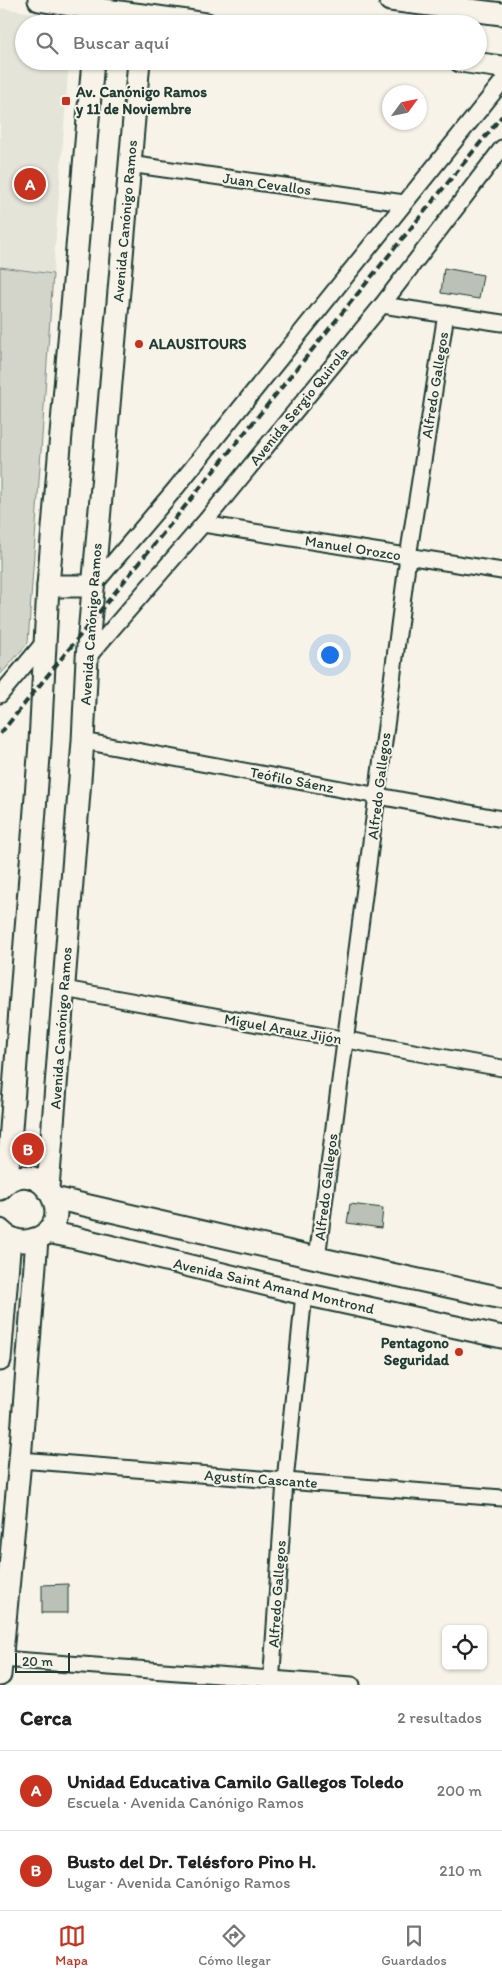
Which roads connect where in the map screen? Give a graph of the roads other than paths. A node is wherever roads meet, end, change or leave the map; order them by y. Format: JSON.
{"nodes":[{"id":1,"x":40,"y":0,"type":"edge"},
{"id":2,"x":390,"y":0,"type":"edge"},
{"id":3,"x":420,"y":2,"type":"edge"},
{"id":4,"x":97,"y":11,"type":"edge"},
{"id":5,"x":144,"y":12,"type":"edge"},
{"id":6,"x":502,"y":14,"type":"edge"},
{"id":7,"x":160,"y":15,"type":"edge"},
{"id":8,"x":487,"y":64,"type":"edge"},
{"id":9,"x":502,"y":66,"type":"edge"},
{"id":10,"x":91,"y":70,"type":"edge"},
{"id":11,"x":138,"y":70,"type":"edge"},
{"id":12,"x":502,"y":82,"type":"edge"},
{"id":13,"x":502,"y":148,"type":"edge"},
{"id":14,"x":130,"y":164,"type":"junction"},
{"id":15,"x":404,"y":204,"type":"junction"},
{"id":16,"x":382,"y":305,"type":"junction"},
{"id":17,"x":446,"y":314,"type":"junction"},
{"id":18,"x":502,"y":322,"type":"edge"},
{"id":19,"x":203,"y":524,"type":"junction"},
{"id":20,"x":408,"y":557,"type":"junction"},
{"id":21,"x":502,"y":571,"type":"edge"},
{"id":22,"x":48,"y":586,"type":"junction"},
{"id":23,"x":93,"y":586,"type":"junction"},
{"id":24,"x":45,"y":640,"type":"junction"},
{"id":25,"x":87,"y":658,"type":"junction"},
{"id":26,"x":0,"y":695,"type":"edge"},
{"id":27,"x":83,"y":741,"type":"junction"},
{"id":28,"x":378,"y":797,"type":"junction"},
{"id":29,"x":502,"y":819,"type":"edge"},
{"id":30,"x":64,"y":989,"type":"junction"},
{"id":31,"x":345,"y":1041,"type":"junction"},
{"id":32,"x":502,"y":1068,"type":"edge"},
{"id":33,"x":2,"y":1186,"type":"edge"},
{"id":34,"x":51,"y":1193,"type":"junction"},
{"id":35,"x":5,"y":1234,"type":"edge"},
{"id":36,"x":42,"y":1236,"type":"junction"},
{"id":37,"x":317,"y":1258,"type":"junction"},
{"id":38,"x":304,"y":1294,"type":"junction"},
{"id":39,"x":502,"y":1298,"type":"edge"},
{"id":40,"x":502,"y":1337,"type":"edge"},
{"id":41,"x":0,"y":1360,"type":"edge"},
{"id":42,"x":20,"y":1460,"type":"junction"},
{"id":43,"x":285,"y":1480,"type":"junction"},
{"id":44,"x":502,"y":1498,"type":"edge"},
{"id":45,"x":1,"y":1667,"type":"edge"},
{"id":46,"x":271,"y":1682,"type":"edge"},
{"id":47,"x":352,"y":1685,"type":"edge"}],
"edges":[{"from":1,"to":4,"type":"main road"},
{"from":2,"to":3,"type":"main road"},
{"from":3,"to":6,"type":"main road"},
{"from":4,"to":5,"type":"main road"},
{"from":5,"to":7,"type":"main road"},
{"from":8,"to":9,"type":"main road"},
{"from":10,"to":22,"type":"main road"},
{"from":11,"to":14,"type":"main road","name":"Avenida Canónigo Ramos"},
{"from":12,"to":15,"type":"street"},
{"from":13,"to":16,"type":"street","name":"Avenida Sergio Quirola"},
{"from":14,"to":15,"type":"street","name":"Juan Cevallos"},
{"from":14,"to":23,"type":"main road","name":"Avenida Canónigo Ramos"},
{"from":15,"to":23,"type":"street"},
{"from":16,"to":17,"type":"street"},
{"from":16,"to":19,"type":"street","name":"Avenida Sergio Quirola"},
{"from":17,"to":18,"type":"street"},
{"from":17,"to":20,"type":"street","name":"Alfredo Gallegos"},
{"from":19,"to":20,"type":"street","name":"Manuel Orozco"},
{"from":19,"to":25,"type":"street","name":"Avenida Sergio Quirola"},
{"from":20,"to":21,"type":"street","name":"Manuel Orozco"},
{"from":20,"to":28,"type":"street","name":"Alfredo Gallegos"},
{"from":22,"to":23,"type":"main road"},
{"from":22,"to":24,"type":"main road"},
{"from":23,"to":25,"type":"main road","name":"Avenida Canónigo Ramos"},
{"from":24,"to":26,"type":"street"},
{"from":24,"to":33,"type":"main road"},
{"from":25,"to":27,"type":"main road","name":"Avenida Canónigo Ramos"},
{"from":27,"to":28,"type":"street","name":"Teófilo Sáenz"},
{"from":27,"to":30,"type":"main road","name":"Avenida Canónigo Ramos"},
{"from":28,"to":29,"type":"street","name":"Teófilo Sáenz"},
{"from":28,"to":31,"type":"street","name":"Alfredo Gallegos"},
{"from":30,"to":31,"type":"street","name":"Miguel Arauz Jijón"},
{"from":30,"to":34,"type":"main road","name":"Avenida Canónigo Ramos"},
{"from":31,"to":32,"type":"street","name":"Miguel Arauz Jijón"},
{"from":31,"to":37,"type":"street","name":"Alfredo Gallegos"},
{"from":33,"to":34,"type":"main road"},
{"from":34,"to":36,"type":"main road","name":"Avenida Canónigo Ramos"},
{"from":34,"to":37,"type":"main road"},
{"from":35,"to":36,"type":"main road"},
{"from":35,"to":41,"type":"main road"},
{"from":36,"to":38,"type":"main road","name":"Avenida Saint Amand Montrond"},
{"from":36,"to":42,"type":"main road","name":"Avenida Canónigo Ramos"},
{"from":37,"to":39,"type":"main road"},
{"from":38,"to":40,"type":"main road","name":"Avenida Saint Amand Montrond"},
{"from":38,"to":43,"type":"street","name":"Alfredo Gallegos"},
{"from":42,"to":43,"type":"street","name":"Agustín Cascante"},
{"from":42,"to":45,"type":"main road","name":"Avenida Canónigo Ramos"},
{"from":43,"to":44,"type":"street","name":"Agustín Cascante"},
{"from":43,"to":46,"type":"street","name":"Alfredo Gallegos"},
{"from":45,"to":46,"type":"street"},
{"from":46,"to":47,"type":"street"}]}
